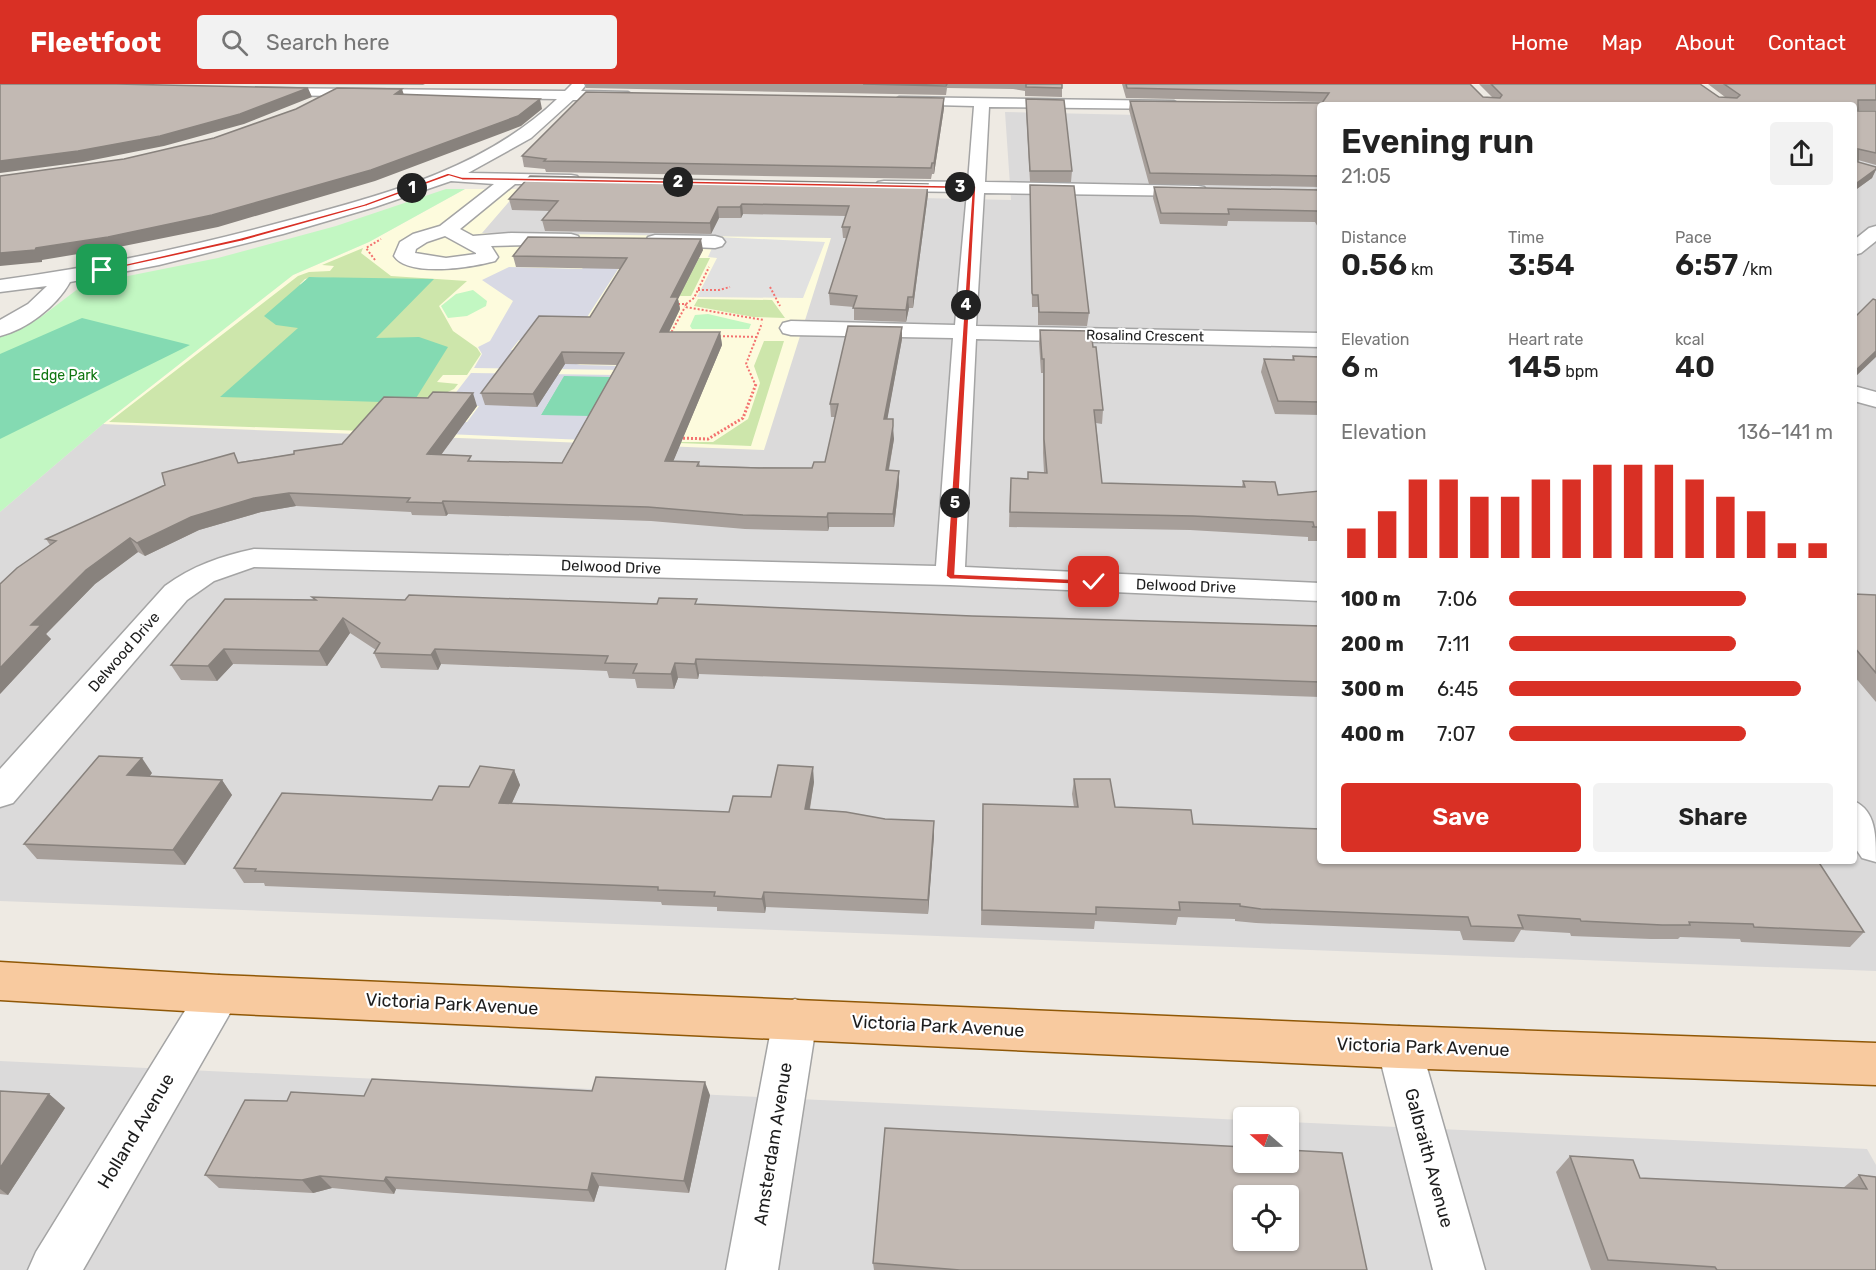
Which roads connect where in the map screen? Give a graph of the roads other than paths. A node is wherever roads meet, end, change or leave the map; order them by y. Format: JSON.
{"nodes":[{"id":1,"x":446,"y":84,"type":"edge"},
{"id":2,"x":576,"y":88,"type":"edge"},
{"id":3,"x":246,"y":90,"type":"edge"},
{"id":4,"x":633,"y":91,"type":"edge"},
{"id":5,"x":338,"y":92,"type":"junction"},
{"id":6,"x":432,"y":93,"type":"junction"},
{"id":7,"x":885,"y":100,"type":"edge"},
{"id":8,"x":982,"y":102,"type":"junction"},
{"id":9,"x":1188,"y":105,"type":"edge"},
{"id":10,"x":306,"y":108,"type":"edge"},
{"id":11,"x":448,"y":175,"type":"junction"},
{"id":12,"x":511,"y":179,"type":"junction"},
{"id":13,"x":583,"y":180,"type":"edge"},
{"id":14,"x":869,"y":185,"type":"edge"},
{"id":15,"x":975,"y":188,"type":"junction"},
{"id":16,"x":1211,"y":192,"type":"edge"},
{"id":17,"x":447,"y":230,"type":"junction"},
{"id":18,"x":1876,"y":232,"type":"edge"},
{"id":19,"x":595,"y":240,"type":"edge"},
{"id":20,"x":631,"y":240,"type":"edge"},
{"id":21,"x":468,"y":242,"type":"junction"},
{"id":22,"x":715,"y":250,"type":"road end"},
{"id":23,"x":1858,"y":255,"type":"edge"},
{"id":24,"x":62,"y":278,"type":"junction"},
{"id":25,"x":0,"y":286,"type":"edge"},
{"id":26,"x":781,"y":324,"type":"road end"},
{"id":27,"x":0,"y":329,"type":"edge"},
{"id":28,"x":964,"y":332,"type":"junction"},
{"id":29,"x":1317,"y":340,"type":"edge"},
{"id":30,"x":1857,"y":394,"type":"edge"},
{"id":31,"x":1876,"y":400,"type":"edge"},
{"id":32,"x":950,"y":576,"type":"junction"},
{"id":33,"x":1317,"y":592,"type":"edge"},
{"id":34,"x":0,"y":793,"type":"edge"},
{"id":35,"x":1857,"y":820,"type":"edge"},
{"id":36,"x":1876,"y":847,"type":"edge"},
{"id":37,"x":0,"y":981,"type":"edge"},
{"id":38,"x":219,"y":994,"type":"junction"},
{"id":39,"x":795,"y":1019,"type":"junction"},
{"id":40,"x":1399,"y":1047,"type":"junction"},
{"id":41,"x":1876,"y":1064,"type":"edge"},
{"id":42,"x":54,"y":1270,"type":"edge"},
{"id":43,"x":753,"y":1270,"type":"edge"},
{"id":44,"x":1459,"y":1270,"type":"edge"}],
"edges":[{"from":1,"to":6,"type":"street"},
{"from":2,"to":4,"type":"street"},
{"from":2,"to":6,"type":"street"},
{"from":2,"to":11,"type":"street"},
{"from":3,"to":5,"type":"street"},
{"from":5,"to":6,"type":"street"},
{"from":5,"to":10,"type":"street"},
{"from":7,"to":8,"type":"street"},
{"from":8,"to":9,"type":"street"},
{"from":8,"to":15,"type":"street"},
{"from":11,"to":12,"type":"street"},
{"from":11,"to":24,"type":"street"},
{"from":12,"to":13,"type":"street"},
{"from":12,"to":17,"type":"street"},
{"from":14,"to":15,"type":"street"},
{"from":15,"to":16,"type":"street"},
{"from":15,"to":28,"type":"street"},
{"from":17,"to":21,"type":"street"},
{"from":17,"to":21,"type":"street"},
{"from":18,"to":23,"type":"street"},
{"from":19,"to":21,"type":"street"},
{"from":20,"to":22,"type":"street"},
{"from":24,"to":25,"type":"street"},
{"from":24,"to":27,"type":"street"},
{"from":26,"to":28,"type":"street","name":"Rosalind Crescent"},
{"from":28,"to":29,"type":"street","name":"Rosalind Crescent"},
{"from":28,"to":32,"type":"street"},
{"from":30,"to":31,"type":"street"},
{"from":32,"to":33,"type":"street","name":"Delwood Drive"},
{"from":32,"to":34,"type":"street","name":"Delwood Drive"},
{"from":35,"to":36,"type":"street"},
{"from":37,"to":38,"type":"main road","name":"Victoria Park Avenue"},
{"from":38,"to":39,"type":"main road","name":"Victoria Park Avenue"},
{"from":38,"to":42,"type":"street","name":"Holland Avenue"},
{"from":39,"to":40,"type":"main road","name":"Victoria Park Avenue"},
{"from":39,"to":43,"type":"street","name":"Amsterdam Avenue"},
{"from":40,"to":41,"type":"main road","name":"Victoria Park Avenue"},
{"from":40,"to":44,"type":"street","name":"Galbraith Avenue"}]}
